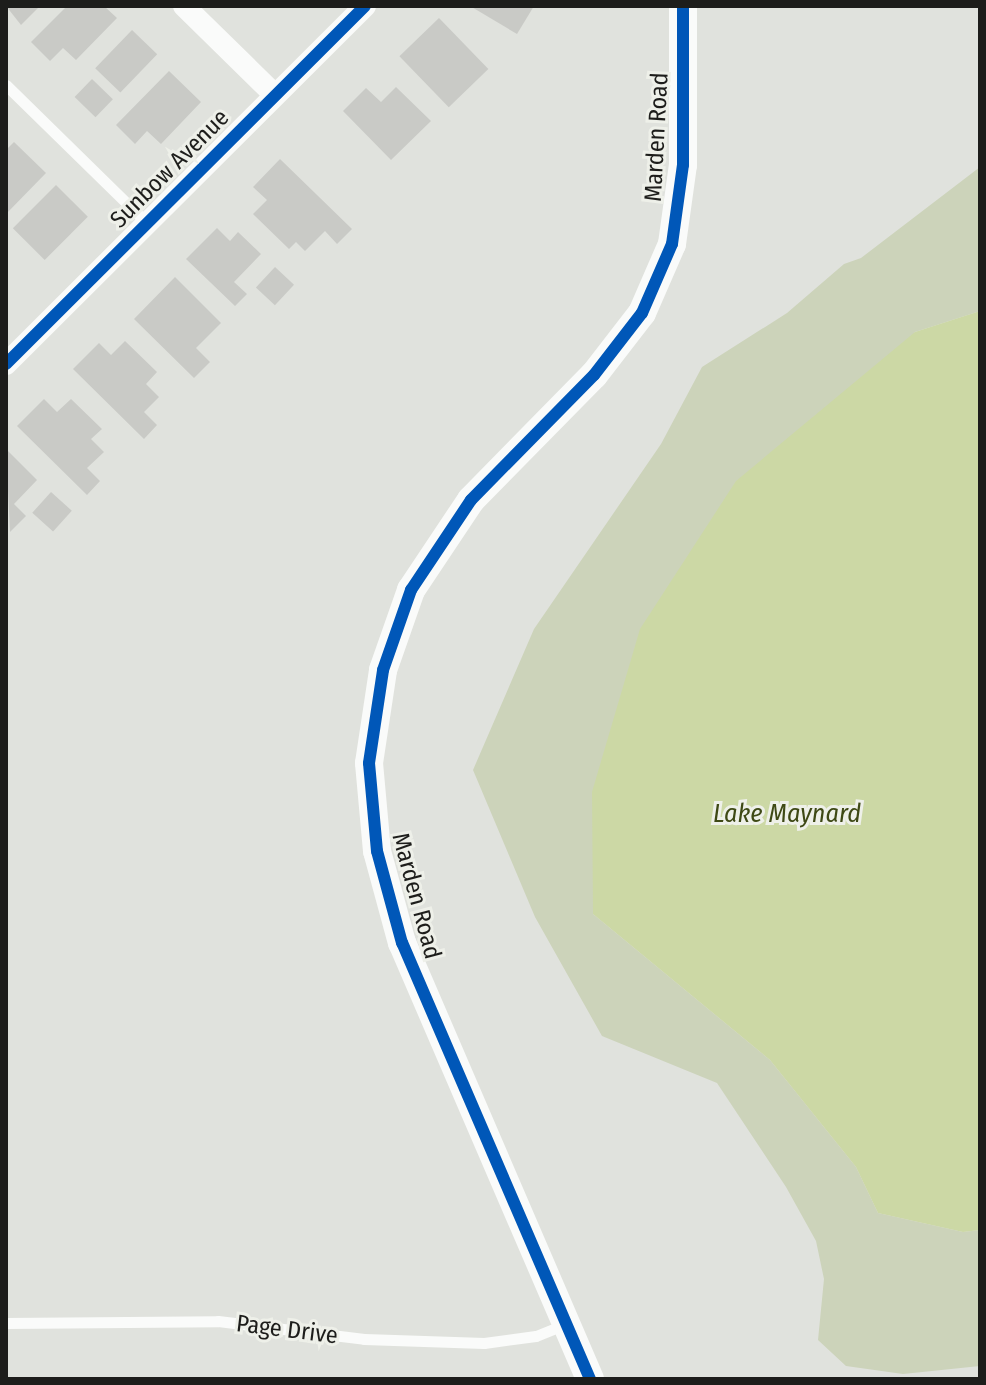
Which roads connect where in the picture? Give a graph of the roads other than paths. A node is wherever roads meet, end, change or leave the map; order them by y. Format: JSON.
{"nodes":[{"id":1,"x":184,"y":6,"type":"edge"},
{"id":2,"x":365,"y":6,"type":"edge"},
{"id":3,"x":683,"y":6,"type":"edge"},
{"id":4,"x":6,"y":85,"type":"edge"},
{"id":5,"x":275,"y":95,"type":"junction"},
{"id":6,"x":147,"y":223,"type":"junction"},
{"id":7,"x":6,"y":364,"type":"edge"},
{"id":8,"x":6,"y":1323,"type":"edge"},
{"id":9,"x":566,"y":1324,"type":"junction"},
{"id":10,"x":590,"y":1379,"type":"edge"}],
"edges":[{"from":1,"to":5,"type":"street"},
{"from":2,"to":5,"type":"street","name":"Sunbow Avenue"},
{"from":3,"to":9,"type":"street","name":"Marden Road"},
{"from":4,"to":6,"type":"lane"},
{"from":5,"to":6,"type":"street","name":"Sunbow Avenue"},
{"from":6,"to":7,"type":"street","name":"Sunbow Avenue"},
{"from":8,"to":9,"type":"lane","name":"Page Drive"},
{"from":9,"to":10,"type":"street","name":"Marden Road"}]}
